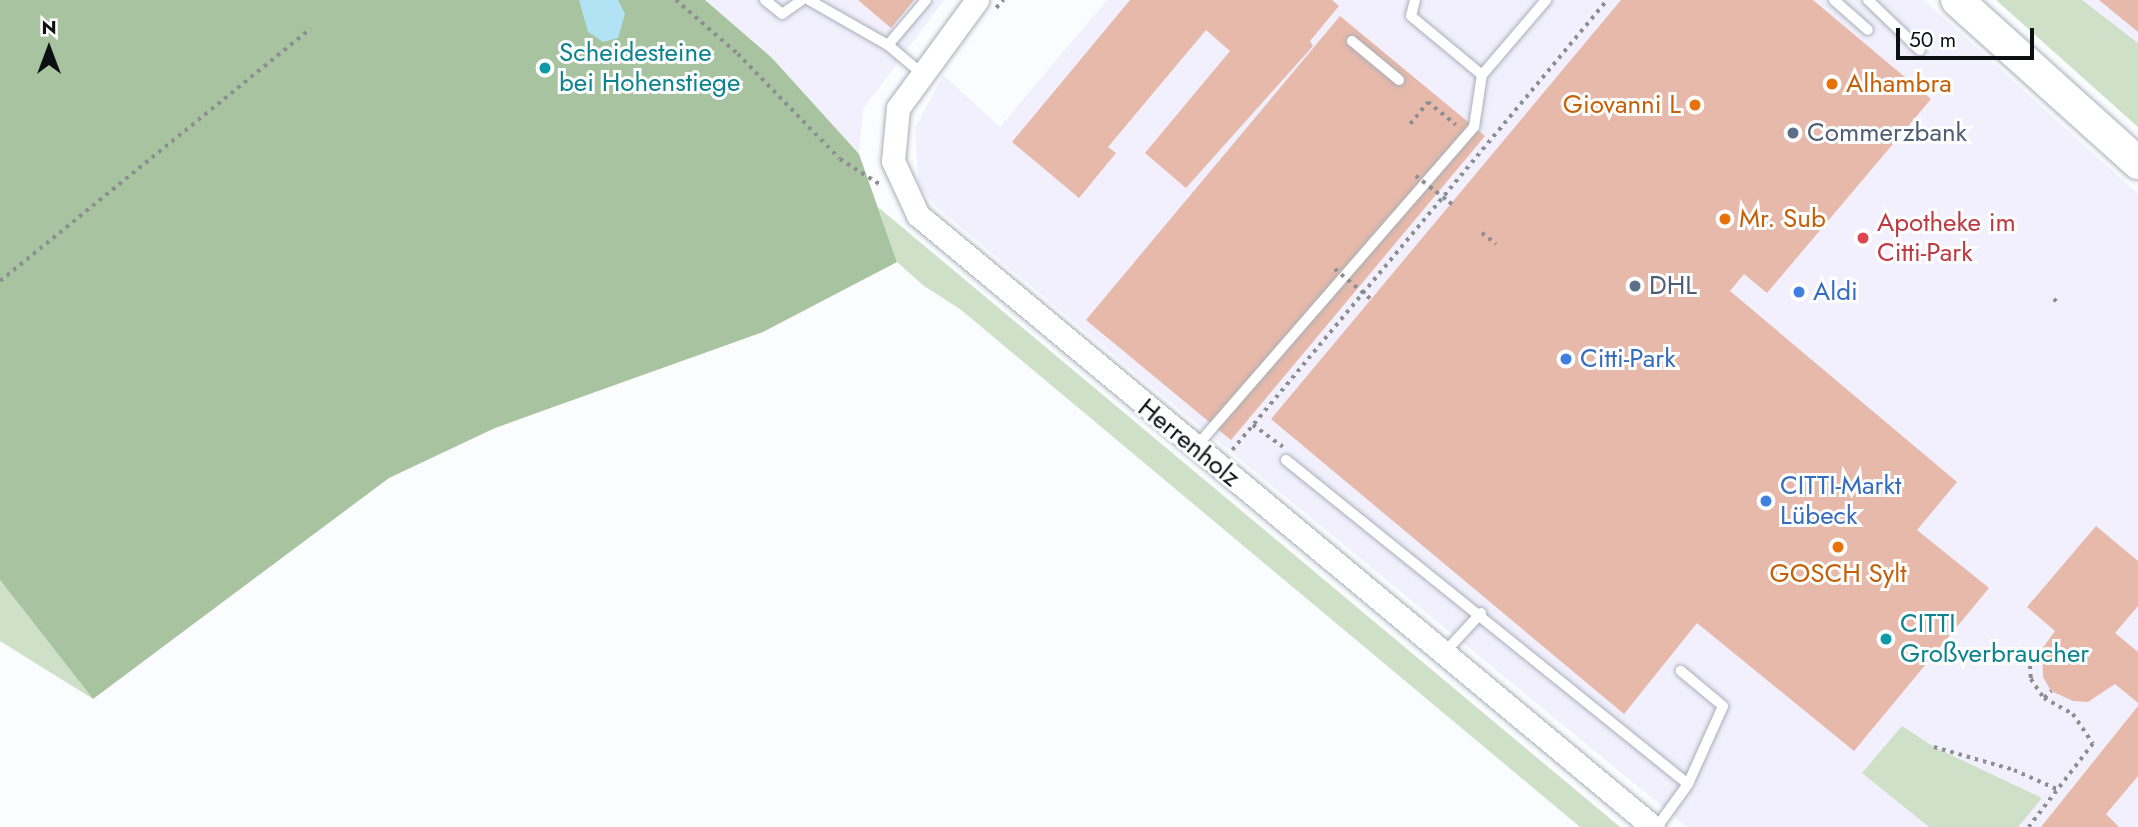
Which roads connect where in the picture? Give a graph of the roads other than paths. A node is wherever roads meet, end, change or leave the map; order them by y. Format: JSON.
{"nodes":[{"id":1,"x":765,"y":0,"type":"edge"},
{"id":2,"x":802,"y":0,"type":"edge"},
{"id":3,"x":809,"y":0,"type":"edge"},
{"id":4,"x":926,"y":0,"type":"edge"},
{"id":5,"x":1415,"y":0,"type":"edge"},
{"id":6,"x":1546,"y":0,"type":"edge"},
{"id":7,"x":1834,"y":0,"type":"edge"},
{"id":8,"x":1868,"y":0,"type":"edge"},
{"id":9,"x":1957,"y":0,"type":"edge"},
{"id":10,"x":982,"y":9,"type":"edge"},
{"id":11,"x":1868,"y":30,"type":"dead end"},
{"id":12,"x":1352,"y":41,"type":"dead end"},
{"id":13,"x":888,"y":46,"type":"junction"},
{"id":14,"x":1920,"y":50,"type":"dead end"},
{"id":15,"x":920,"y":72,"type":"junction"},
{"id":16,"x":1482,"y":75,"type":"junction"},
{"id":17,"x":1399,"y":80,"type":"dead end"},
{"id":18,"x":2138,"y":163,"type":"edge"},
{"id":19,"x":1194,"y":449,"type":"junction"},
{"id":20,"x":1286,"y":460,"type":"road end"},
{"id":21,"x":1481,"y":613,"type":"junction"},
{"id":22,"x":1445,"y":653,"type":"junction"},
{"id":23,"x":1681,"y":671,"type":"dead end"},
{"id":24,"x":1688,"y":784,"type":"junction"},
{"id":25,"x":1655,"y":827,"type":"edge"}],
"edges":[{"from":1,"to":2,"type":"lane"},
{"from":3,"to":13,"type":"lane"},
{"from":4,"to":13,"type":"lane"},
{"from":5,"to":16,"type":"lane"},
{"from":6,"to":16,"type":"lane"},
{"from":7,"to":11,"type":"lane"},
{"from":8,"to":14,"type":"lane"},
{"from":9,"to":18,"type":"main road"},
{"from":10,"to":15,"type":"street","name":"Herrenholz"},
{"from":12,"to":17,"type":"lane"},
{"from":13,"to":15,"type":"lane"},
{"from":15,"to":19,"type":"street","name":"Herrenholz"},
{"from":16,"to":19,"type":"lane"},
{"from":19,"to":22,"type":"street","name":"Herrenholz"},
{"from":20,"to":21,"type":"lane"},
{"from":21,"to":22,"type":"lane"},
{"from":21,"to":24,"type":"lane"},
{"from":22,"to":25,"type":"street","name":"Herrenholz"},
{"from":23,"to":24,"type":"lane"},
{"from":24,"to":25,"type":"lane"}]}
